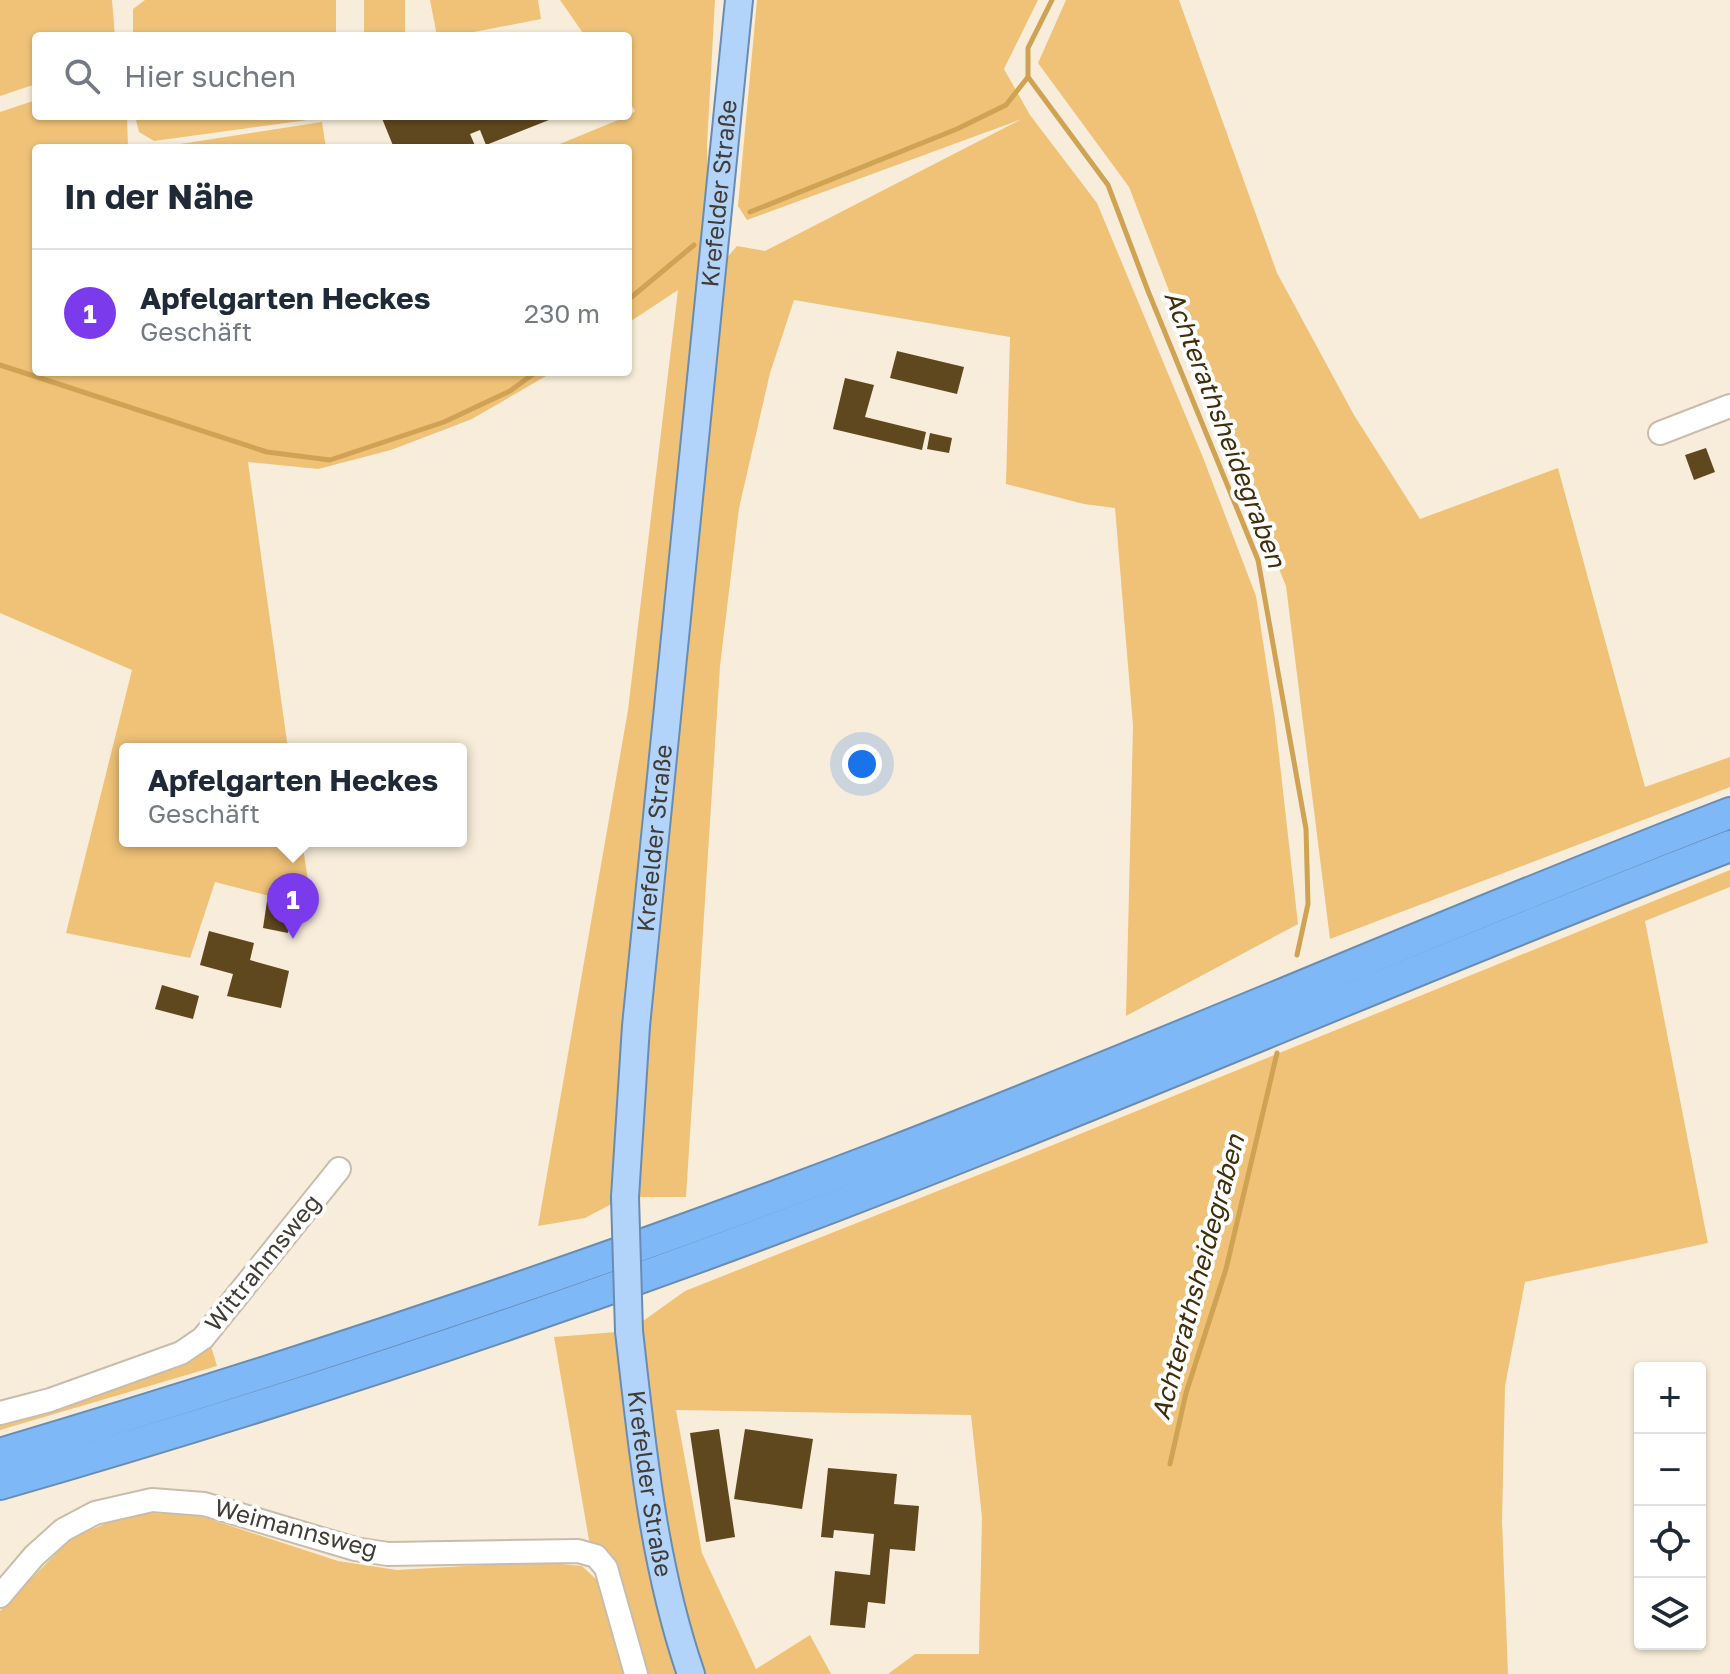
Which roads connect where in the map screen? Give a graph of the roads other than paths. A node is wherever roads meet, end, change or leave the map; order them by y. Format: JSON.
{"nodes":[{"id":1,"x":739,"y":0,"type":"edge"},
{"id":2,"x":1730,"y":406,"type":"edge"},
{"id":3,"x":1660,"y":433,"type":"dead end"},
{"id":4,"x":1730,"y":813,"type":"edge"},
{"id":5,"x":1730,"y":846,"type":"edge"},
{"id":6,"x":339,"y":1169,"type":"dead end"},
{"id":7,"x":0,"y":1413,"type":"edge"},
{"id":8,"x":0,"y":1454,"type":"edge"},
{"id":9,"x":0,"y":1484,"type":"edge"},
{"id":10,"x":0,"y":1596,"type":"edge"},
{"id":11,"x":636,"y":1674,"type":"edge"},
{"id":12,"x":691,"y":1674,"type":"edge"}],
"edges":[{"from":1,"to":12,"type":"main road","name":"Krefelder Straße","bridge":true},
{"from":2,"to":3,"type":"street"},
{"from":4,"to":8,"type":"highway"},
{"from":5,"to":9,"type":"highway"},
{"from":6,"to":7,"type":"street","name":"Wittrahmsweg"},
{"from":10,"to":11,"type":"street","name":"Weimannsweg"}]}
